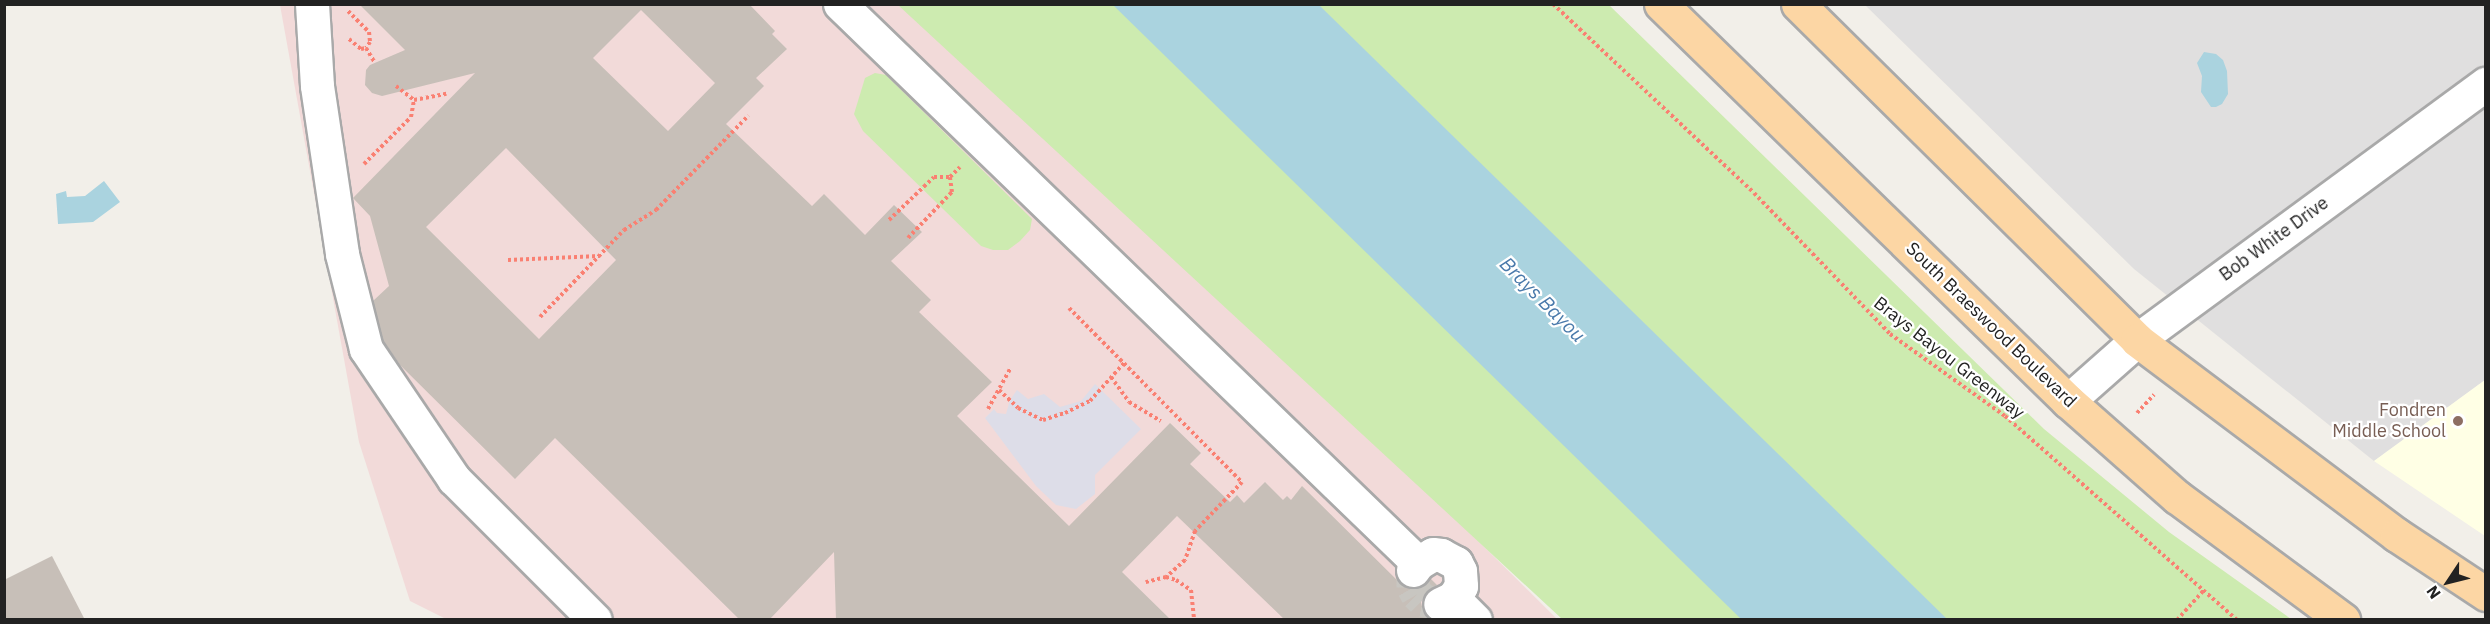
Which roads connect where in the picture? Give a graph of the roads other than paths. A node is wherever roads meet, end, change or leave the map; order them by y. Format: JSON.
{"nodes":[{"id":1,"x":312,"y":4,"type":"edge"},
{"id":2,"x":840,"y":4,"type":"edge"},
{"id":3,"x":1661,"y":4,"type":"edge"},
{"id":4,"x":1798,"y":4,"type":"edge"},
{"id":5,"x":2486,"y":84,"type":"edge"},
{"id":6,"x":2137,"y":340,"type":"junction"},
{"id":7,"x":2068,"y":401,"type":"junction"},
{"id":8,"x":2486,"y":594,"type":"edge"},
{"id":9,"x":1456,"y":607,"type":"edge"},
{"id":10,"x":595,"y":620,"type":"edge"},
{"id":11,"x":2343,"y":620,"type":"edge"}],
"edges":[{"from":1,"to":10,"type":"street"},
{"from":2,"to":9,"type":"street"},
{"from":3,"to":7,"type":"main road","name":"South Braeswood Boulevard"},
{"from":4,"to":6,"type":"main road"},
{"from":5,"to":6,"type":"street","name":"Bob White Drive"},
{"from":6,"to":7,"type":"street","name":"Bob White Drive"},
{"from":6,"to":8,"type":"main road"},
{"from":7,"to":11,"type":"main road","name":"South Braeswood Boulevard"}]}
